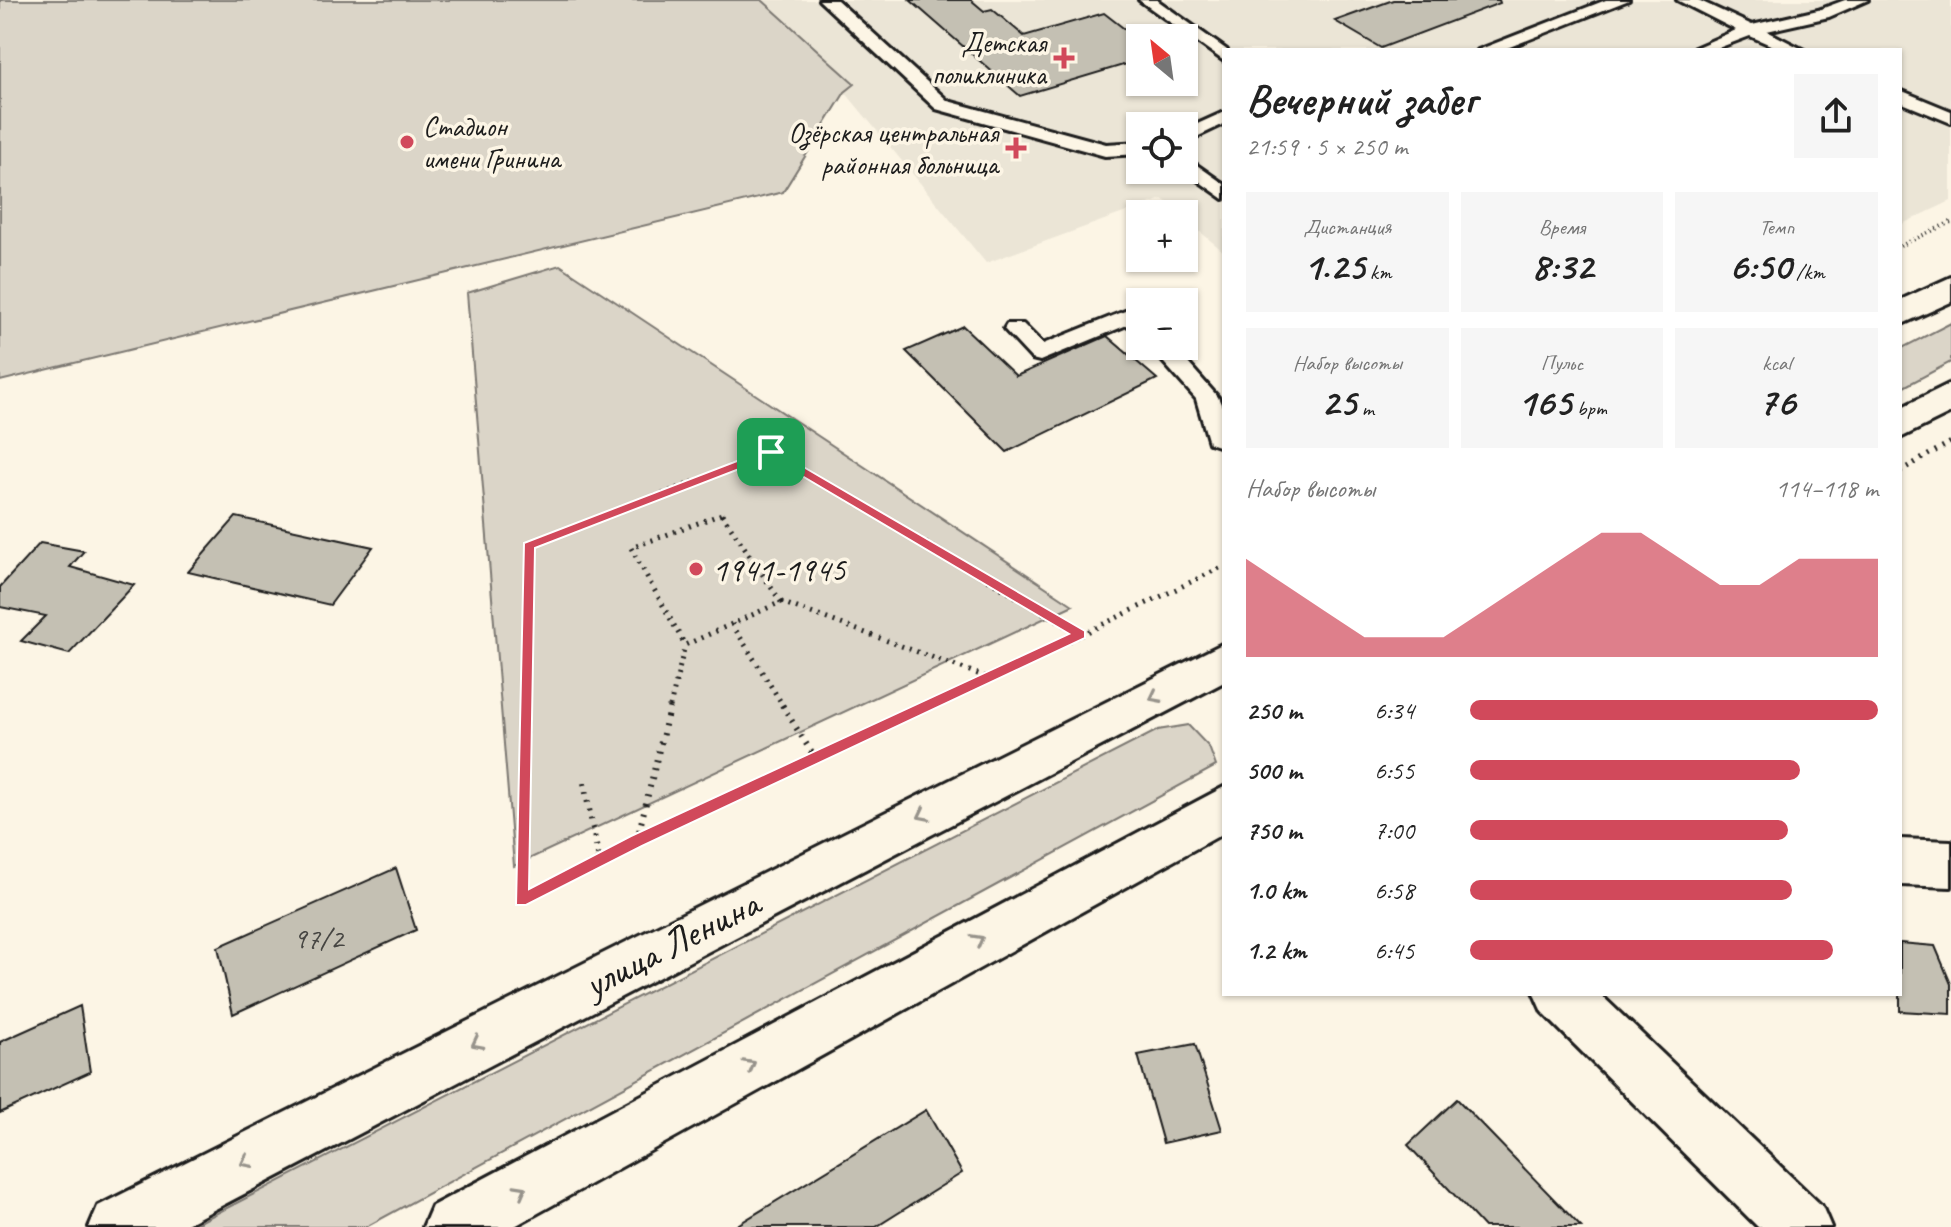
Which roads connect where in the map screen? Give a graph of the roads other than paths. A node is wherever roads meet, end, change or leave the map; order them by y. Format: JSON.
{"nodes":[{"id":1,"x":827,"y":0,"type":"edge"},
{"id":2,"x":1147,"y":0,"type":"edge"},
{"id":3,"x":1621,"y":0,"type":"edge"},
{"id":4,"x":1685,"y":0,"type":"edge"},
{"id":5,"x":1791,"y":0,"type":"edge"},
{"id":6,"x":1860,"y":0,"type":"edge"},
{"id":7,"x":1823,"y":14,"type":"junction"},
{"id":8,"x":1750,"y":30,"type":"junction"},
{"id":9,"x":1491,"y":48,"type":"edge"},
{"id":10,"x":1703,"y":48,"type":"edge"},
{"id":11,"x":1791,"y":48,"type":"edge"},
{"id":12,"x":1222,"y":55,"type":"edge"},
{"id":13,"x":1902,"y":96,"type":"edge"},
{"id":14,"x":1222,"y":118,"type":"edge"},
{"id":15,"x":1951,"y":118,"type":"edge"},
{"id":16,"x":1198,"y":130,"type":"edge"},
{"id":17,"x":1126,"y":149,"type":"edge"},
{"id":18,"x":1198,"y":173,"type":"edge"},
{"id":19,"x":1222,"y":191,"type":"edge"},
{"id":20,"x":1951,"y":288,"type":"edge"},
{"id":21,"x":1902,"y":313,"type":"edge"},
{"id":22,"x":1126,"y":318,"type":"edge"},
{"id":23,"x":1015,"y":329,"type":"dead end"},
{"id":24,"x":1174,"y":360,"type":"edge"},
{"id":25,"x":1951,"y":396,"type":"edge"},
{"id":26,"x":1902,"y":424,"type":"edge"},
{"id":27,"x":1222,"y":439,"type":"edge"},
{"id":28,"x":1222,"y":662,"type":"edge"},
{"id":29,"x":1222,"y":809,"type":"edge"},
{"id":30,"x":1902,"y":862,"type":"edge"},
{"id":31,"x":1951,"y":864,"type":"edge"},
{"id":32,"x":1563,"y":996,"type":"edge"},
{"id":33,"x":1795,"y":1225,"type":"edge"},
{"id":34,"x":119,"y":1227,"type":"edge"},
{"id":35,"x":453,"y":1227,"type":"edge"}],
"edges":[{"from":1,"to":17,"type":"lane"},
{"from":2,"to":12,"type":"lane"},
{"from":3,"to":9,"type":"lane"},
{"from":4,"to":8,"type":"lane"},
{"from":5,"to":7,"type":"lane"},
{"from":6,"to":7,"type":"lane"},
{"from":7,"to":8,"type":"lane"},
{"from":8,"to":10,"type":"lane"},
{"from":8,"to":11,"type":"lane"},
{"from":13,"to":15,"type":"lane"},
{"from":14,"to":16,"type":"lane"},
{"from":18,"to":19,"type":"lane"},
{"from":20,"to":21,"type":"main road"},
{"from":22,"to":23,"type":"lane"},
{"from":24,"to":27,"type":"lane"},
{"from":25,"to":26,"type":"main road"},
{"from":28,"to":34,"type":"main road","name":"улица Ленина","one_way":true},
{"from":35,"to":29,"type":"main road","one_way":true},
{"from":30,"to":31,"type":"main road"},
{"from":32,"to":33,"type":"main road"}]}
